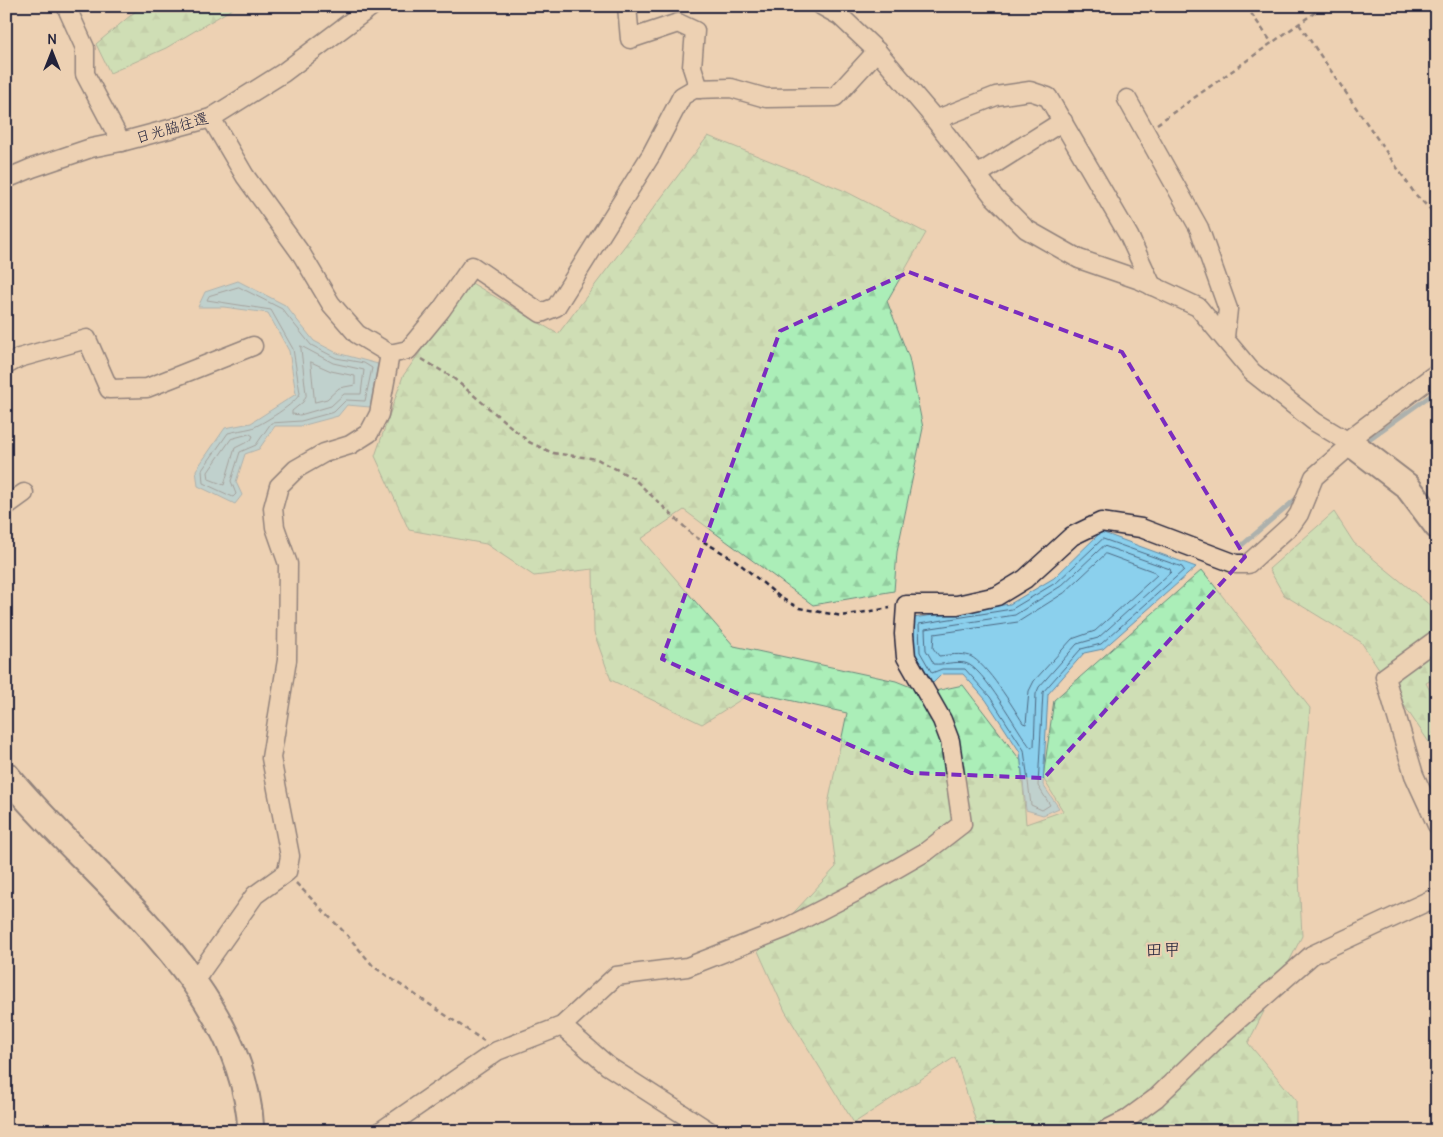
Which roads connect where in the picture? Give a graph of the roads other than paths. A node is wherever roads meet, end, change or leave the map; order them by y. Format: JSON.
{"nodes":[{"id":1,"x":66,"y":6,"type":"edge"},
{"id":2,"x":627,"y":6,"type":"edge"},
{"id":3,"x":822,"y":6,"type":"edge"},
{"id":4,"x":369,"y":7,"type":"edge"},
{"id":5,"x":877,"y":51,"type":"junction"},
{"id":6,"x":699,"y":89,"type":"junction"},
{"id":7,"x":1126,"y":99,"type":"dead end"},
{"id":8,"x":211,"y":118,"type":"junction"},
{"id":9,"x":935,"y":120,"type":"junction"},
{"id":10,"x":1063,"y":121,"type":"junction"},
{"id":11,"x":122,"y":142,"type":"junction"},
{"id":12,"x":977,"y":175,"type":"junction"},
{"id":13,"x":6,"y":179,"type":"edge"},
{"id":14,"x":1152,"y":286,"type":"junction"},
{"id":15,"x":1225,"y":338,"type":"junction"},
{"id":16,"x":253,"y":346,"type":"dead end"},
{"id":17,"x":390,"y":354,"type":"junction"},
{"id":18,"x":6,"y":365,"type":"edge"},
{"id":19,"x":1437,"y":373,"type":"edge"},
{"id":20,"x":1350,"y":442,"type":"junction"},
{"id":21,"x":24,"y":493,"type":"dead end"},
{"id":22,"x":6,"y":506,"type":"edge"},
{"id":23,"x":1437,"y":526,"type":"edge"},
{"id":24,"x":1437,"y":639,"type":"edge"},
{"id":25,"x":9,"y":785,"type":"edge"},
{"id":26,"x":1437,"y":825,"type":"edge"},
{"id":27,"x":1437,"y":897,"type":"edge"},
{"id":28,"x":194,"y":980,"type":"junction"},
{"id":29,"x":562,"y":1026,"type":"junction"},
{"id":30,"x":251,"y":1131,"type":"edge"},
{"id":31,"x":381,"y":1131,"type":"edge"},
{"id":32,"x":709,"y":1131,"type":"edge"},
{"id":33,"x":1104,"y":1131,"type":"edge"}],
"edges":[{"from":1,"to":11,"type":"street"},
{"from":2,"to":6,"type":"street"},
{"from":3,"to":5,"type":"street"},
{"from":4,"to":8,"type":"street","name":"日光脇往還"},
{"from":5,"to":6,"type":"street"},
{"from":5,"to":9,"type":"street"},
{"from":6,"to":17,"type":"street"},
{"from":7,"to":15,"type":"street"},
{"from":8,"to":11,"type":"street","name":"日光脇往還"},
{"from":8,"to":17,"type":"street"},
{"from":9,"to":10,"type":"street"},
{"from":9,"to":12,"type":"street"},
{"from":10,"to":12,"type":"street"},
{"from":10,"to":14,"type":"street"},
{"from":11,"to":13,"type":"street","name":"日光脇往還"},
{"from":12,"to":14,"type":"street"},
{"from":14,"to":15,"type":"street"},
{"from":15,"to":20,"type":"street"},
{"from":16,"to":18,"type":"street"},
{"from":17,"to":28,"type":"street"},
{"from":19,"to":20,"type":"street"},
{"from":20,"to":23,"type":"street"},
{"from":20,"to":29,"type":"street"},
{"from":21,"to":22,"type":"street"},
{"from":24,"to":26,"type":"street"},
{"from":25,"to":28,"type":"street"},
{"from":27,"to":33,"type":"street"},
{"from":28,"to":30,"type":"street"},
{"from":29,"to":31,"type":"street"},
{"from":29,"to":32,"type":"street"}]}
